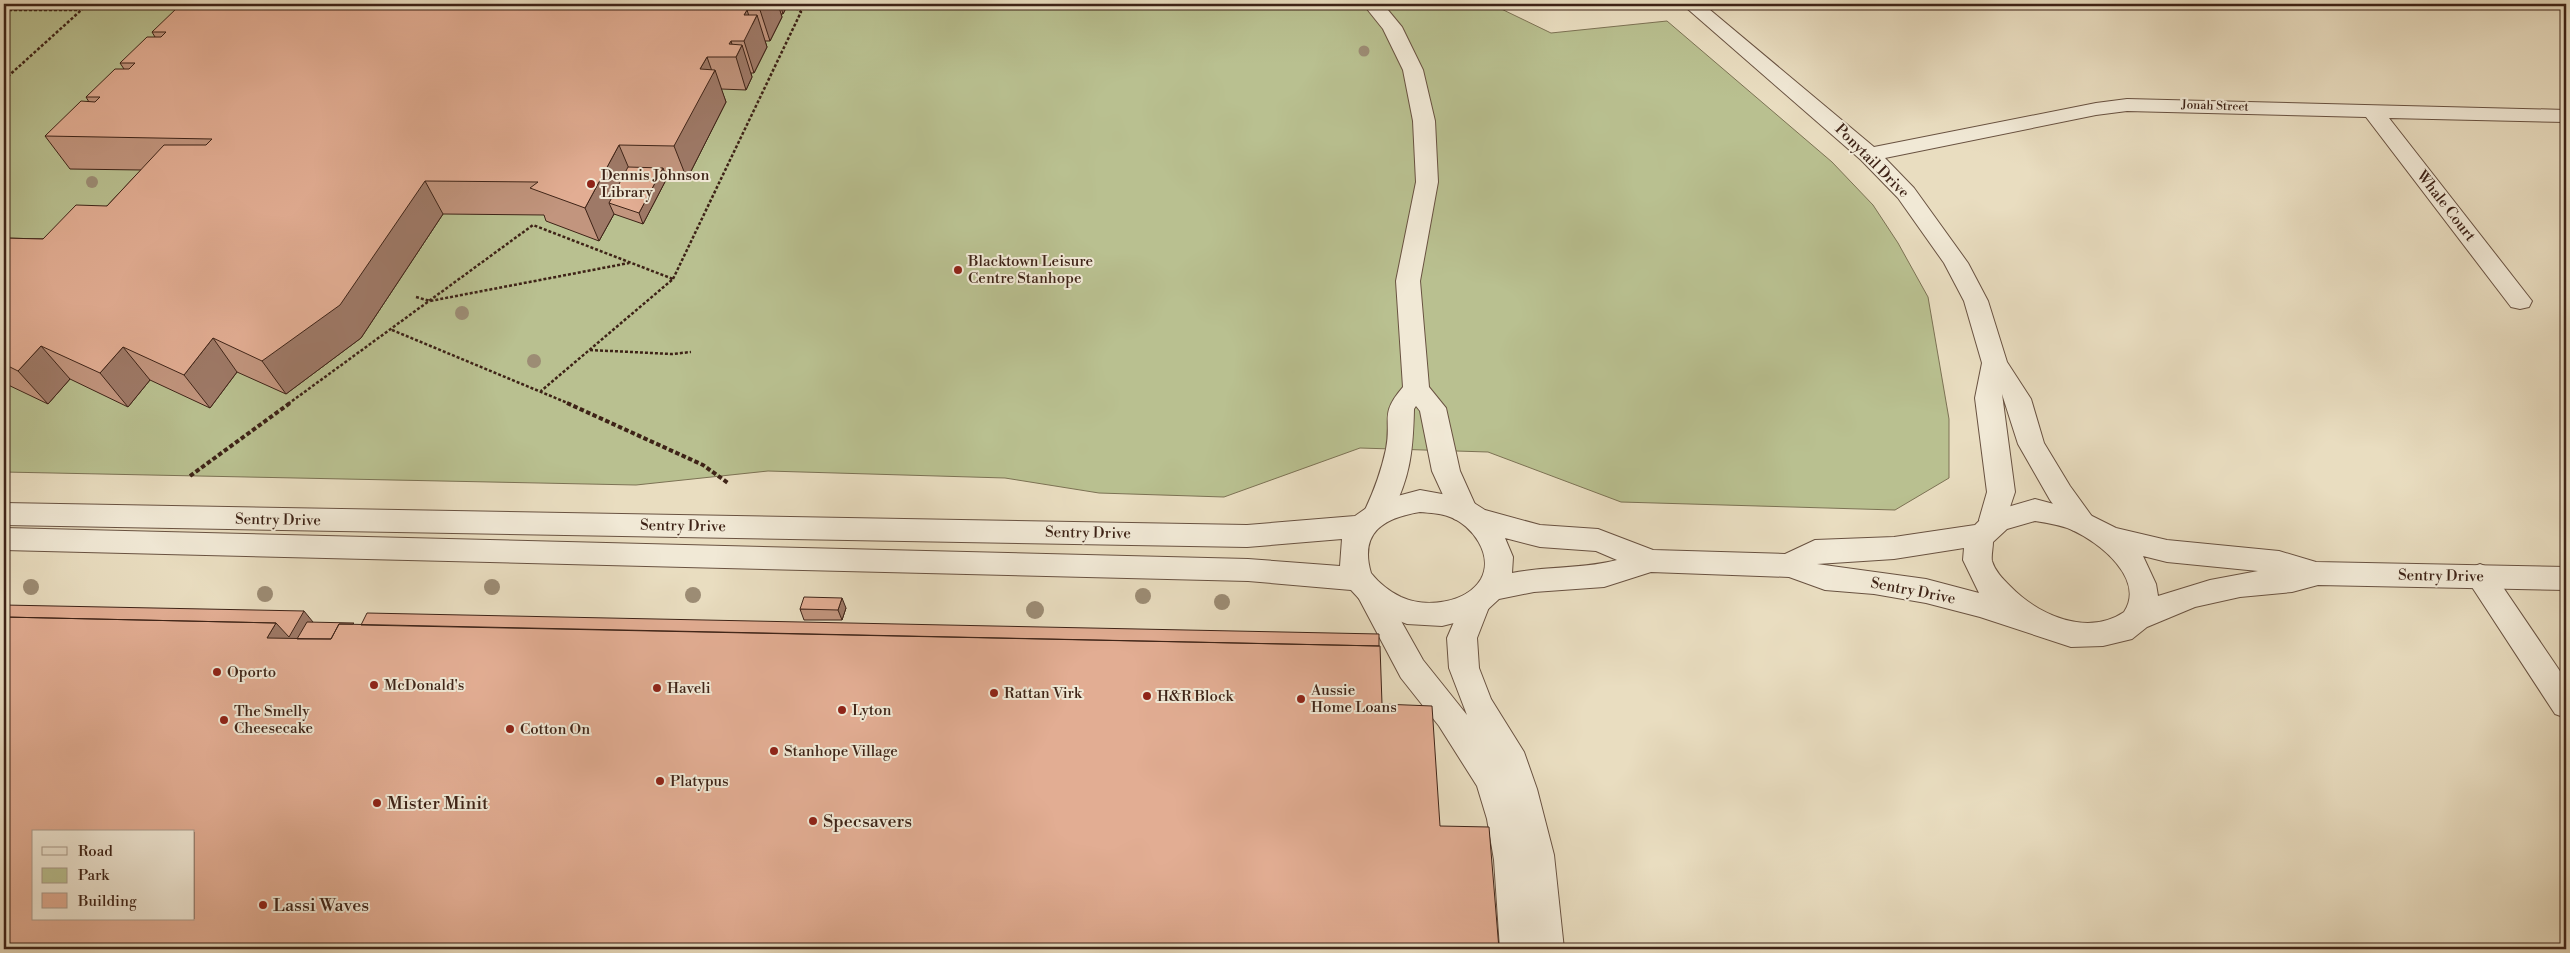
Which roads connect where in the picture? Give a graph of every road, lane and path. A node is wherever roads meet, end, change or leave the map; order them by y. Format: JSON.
{"nodes":[{"id":1,"x":88,"y":4,"type":"edge"},
{"id":2,"x":792,"y":4,"type":"edge"},
{"id":3,"x":1374,"y":4,"type":"edge"},
{"id":4,"x":1692,"y":4,"type":"edge"},
{"id":5,"x":4,"y":10,"type":"edge"},
{"id":6,"x":81,"y":10,"type":"junction"},
{"id":7,"x":4,"y":80,"type":"edge"},
{"id":8,"x":2372,"y":111,"type":"junction"},
{"id":9,"x":2566,"y":116,"type":"edge"},
{"id":10,"x":1868,"y":155,"type":"junction"},
{"id":11,"x":630,"y":262,"type":"junction"},
{"id":12,"x":673,"y":279,"type":"junction"},
{"id":13,"x":416,"y":297,"type":"dead end"},
{"id":14,"x":430,"y":301,"type":"junction"},
{"id":15,"x":2520,"y":301,"type":"dead end"},
{"id":16,"x":392,"y":330,"type":"junction"},
{"id":17,"x":590,"y":350,"type":"junction"},
{"id":18,"x":691,"y":352,"type":"dead end"},
{"id":19,"x":1995,"y":363,"type":"junction"},
{"id":20,"x":1416,"y":389,"type":"junction"},
{"id":21,"x":541,"y":391,"type":"junction"},
{"id":22,"x":182,"y":482,"type":"dead end"},
{"id":23,"x":728,"y":483,"type":"dead end"},
{"id":24,"x":4,"y":514,"type":"edge"},
{"id":25,"x":1470,"y":515,"type":"junction"},
{"id":26,"x":1370,"y":519,"type":"junction"},
{"id":27,"x":2082,"y":522,"type":"junction"},
{"id":28,"x":1987,"y":527,"type":"junction"},
{"id":29,"x":2108,"y":537,"type":"junction"},
{"id":30,"x":4,"y":539,"type":"edge"},
{"id":31,"x":1651,"y":561,"type":"junction"},
{"id":32,"x":1789,"y":566,"type":"junction"},
{"id":33,"x":2316,"y":573,"type":"junction"},
{"id":34,"x":2480,"y":576,"type":"junction"},
{"id":35,"x":2566,"y":579,"type":"edge"},
{"id":36,"x":1365,"y":587,"type":"junction"},
{"id":37,"x":1483,"y":595,"type":"junction"},
{"id":38,"x":2137,"y":618,"type":"junction"},
{"id":39,"x":2036,"y":623,"type":"junction"},
{"id":40,"x":2566,"y":705,"type":"edge"},
{"id":41,"x":1518,"y":949,"type":"edge"},
{"id":42,"x":1546,"y":949,"type":"edge"}],
"edges":[{"from":1,"to":6,"type":"path"},
{"from":2,"to":12,"type":"path"},
{"from":3,"to":20,"type":"street"},
{"from":4,"to":10,"type":"street","name":"Ponytail Drive"},
{"from":5,"to":6,"type":"path"},
{"from":6,"to":7,"type":"path"},
{"from":8,"to":9,"type":"street","name":"Jonah Street"},
{"from":8,"to":10,"type":"street","name":"Jonah Street"},
{"from":8,"to":15,"type":"street","name":"Whale Court"},
{"from":10,"to":19,"type":"street","name":"Ponytail Drive"},
{"from":11,"to":12,"type":"path"},
{"from":11,"to":14,"type":"path"},
{"from":11,"to":14,"type":"path"},
{"from":12,"to":17,"type":"path"},
{"from":13,"to":14,"type":"path"},
{"from":14,"to":16,"type":"path"},
{"from":16,"to":21,"type":"path"},
{"from":16,"to":22,"type":"path"},
{"from":17,"to":18,"type":"path"},
{"from":17,"to":21,"type":"path"},
{"from":19,"to":27,"type":"street","name":"Ponytail Drive"},
{"from":19,"to":28,"type":"street","name":"Ponytail Drive"},
{"from":20,"to":25,"type":"street"},
{"from":20,"to":26,"type":"street"},
{"from":21,"to":23,"type":"path"},
{"from":24,"to":26,"type":"street","name":"Sentry Drive"},
{"from":25,"to":26,"type":"street"},
{"from":25,"to":31,"type":"street","name":"Sentry Drive"},
{"from":25,"to":37,"type":"street"},
{"from":26,"to":36,"type":"street"},
{"from":27,"to":28,"type":"street"},
{"from":27,"to":29,"type":"street"},
{"from":28,"to":32,"type":"street"},
{"from":28,"to":39,"type":"street"},
{"from":29,"to":33,"type":"street","name":"Sentry Drive"},
{"from":29,"to":38,"type":"street"},
{"from":30,"to":36,"type":"street","name":"Sentry Drive"},
{"from":31,"to":32,"type":"street","name":"Sentry Drive"},
{"from":31,"to":37,"type":"street","name":"Sentry Drive"},
{"from":32,"to":39,"type":"street","name":"Sentry Drive"},
{"from":33,"to":34,"type":"street","name":"Sentry Drive"},
{"from":33,"to":38,"type":"street","name":"Sentry Drive"},
{"from":34,"to":35,"type":"street","name":"Sentry Drive"},
{"from":34,"to":40,"type":"street"},
{"from":36,"to":37,"type":"street"},
{"from":36,"to":41,"type":"street"},
{"from":37,"to":42,"type":"street"},
{"from":38,"to":39,"type":"street"}]}
